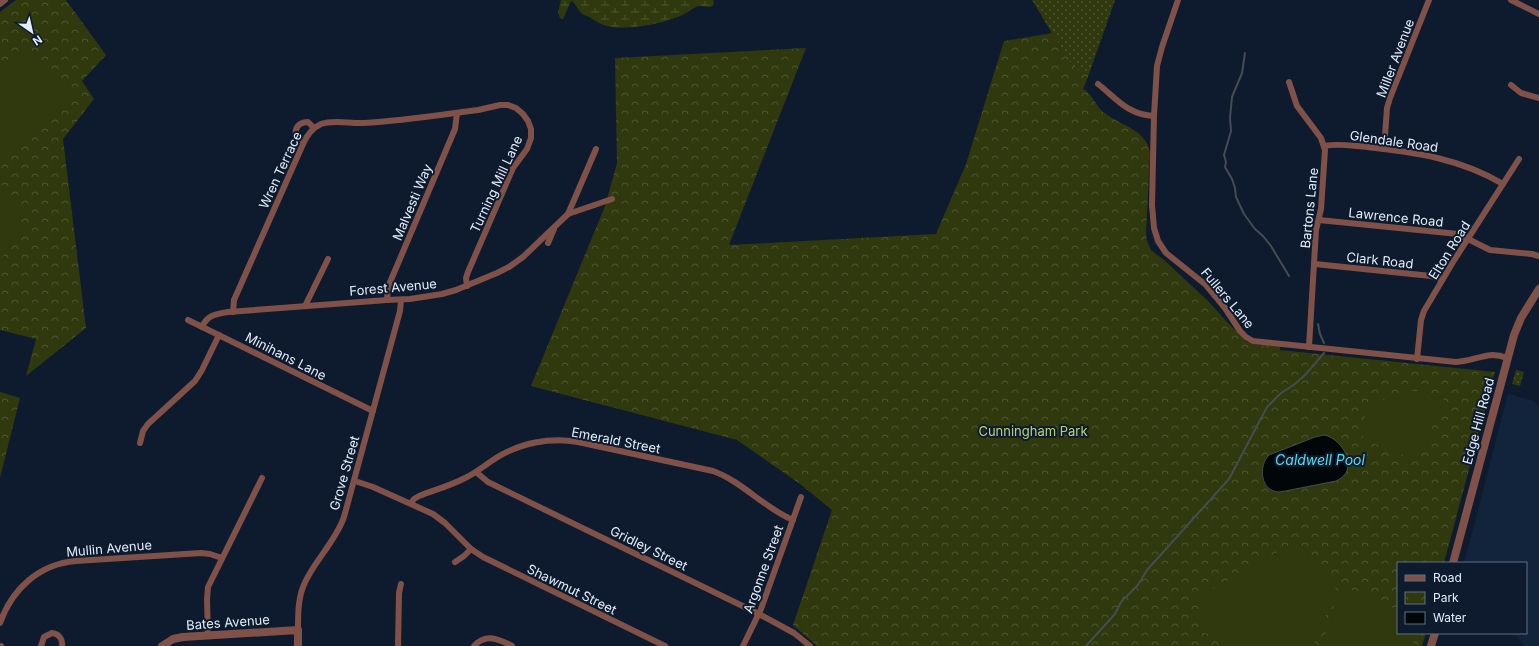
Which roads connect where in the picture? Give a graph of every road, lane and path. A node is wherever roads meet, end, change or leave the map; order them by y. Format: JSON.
{"nodes":[{"id":1,"x":5,"y":0,"type":"edge"},
{"id":2,"x":1178,"y":0,"type":"edge"},
{"id":3,"x":1429,"y":0,"type":"edge"},
{"id":4,"x":1511,"y":0,"type":"edge"},
{"id":5,"x":0,"y":4,"type":"edge"},
{"id":6,"x":1539,"y":14,"type":"edge"},
{"id":7,"x":1289,"y":82,"type":"dead end"},
{"id":8,"x":1098,"y":84,"type":"dead end"},
{"id":9,"x":1511,"y":85,"type":"dead end"},
{"id":10,"x":1539,"y":98,"type":"edge"},
{"id":11,"x":457,"y":113,"type":"junction"},
{"id":12,"x":1154,"y":116,"type":"junction"},
{"id":13,"x":314,"y":128,"type":"junction"},
{"id":14,"x":303,"y":144,"type":"junction"},
{"id":15,"x":1324,"y":146,"type":"junction"},
{"id":16,"x":596,"y":149,"type":"dead end"},
{"id":17,"x":1384,"y":149,"type":"junction"},
{"id":18,"x":1519,"y":159,"type":"dead end"},
{"id":19,"x":1503,"y":184,"type":"junction"},
{"id":20,"x":612,"y":199,"type":"dead end"},
{"id":21,"x":568,"y":214,"type":"junction"},
{"id":22,"x":1319,"y":220,"type":"junction"},
{"id":23,"x":554,"y":228,"type":"junction"},
{"id":24,"x":1468,"y":239,"type":"junction"},
{"id":25,"x":548,"y":243,"type":"dead end"},
{"id":26,"x":1539,"y":256,"type":"edge"},
{"id":27,"x":328,"y":259,"type":"dead end"},
{"id":28,"x":1315,"y":264,"type":"junction"},
{"id":29,"x":1442,"y":280,"type":"junction"},
{"id":30,"x":467,"y":286,"type":"junction"},
{"id":31,"x":1539,"y":289,"type":"edge"},
{"id":32,"x":387,"y":300,"type":"junction"},
{"id":33,"x":401,"y":300,"type":"junction"},
{"id":34,"x":305,"y":306,"type":"junction"},
{"id":35,"x":233,"y":312,"type":"junction"},
{"id":36,"x":188,"y":320,"type":"dead end"},
{"id":37,"x":202,"y":326,"type":"junction"},
{"id":38,"x":219,"y":335,"type":"junction"},
{"id":39,"x":1309,"y":347,"type":"junction"},
{"id":40,"x":1507,"y":358,"type":"junction"},
{"id":41,"x":1417,"y":359,"type":"junction"},
{"id":42,"x":374,"y":411,"type":"junction"},
{"id":43,"x":140,"y":443,"type":"dead end"},
{"id":44,"x":476,"y":472,"type":"junction"},
{"id":45,"x":262,"y":478,"type":"dead end"},
{"id":46,"x":355,"y":481,"type":"junction"},
{"id":47,"x":801,"y":497,"type":"dead end"},
{"id":48,"x":411,"y":503,"type":"junction"},
{"id":49,"x":793,"y":520,"type":"junction"},
{"id":50,"x":471,"y":549,"type":"junction"},
{"id":51,"x":222,"y":558,"type":"junction"},
{"id":52,"x":455,"y":562,"type":"dead end"},
{"id":53,"x":1453,"y":562,"type":"edge"},
{"id":54,"x":400,"y":584,"type":"dead end"},
{"id":55,"x":759,"y":614,"type":"junction"},
{"id":56,"x":0,"y":623,"type":"edge"},
{"id":57,"x":298,"y":630,"type":"junction"},
{"id":58,"x":1435,"y":634,"type":"edge"},
{"id":59,"x":208,"y":635,"type":"junction"},
{"id":60,"x":41,"y":646,"type":"edge"},
{"id":61,"x":62,"y":646,"type":"edge"},
{"id":62,"x":162,"y":646,"type":"edge"},
{"id":63,"x":298,"y":646,"type":"edge"},
{"id":64,"x":398,"y":646,"type":"edge"},
{"id":65,"x":474,"y":646,"type":"edge"},
{"id":66,"x":512,"y":646,"type":"edge"},
{"id":67,"x":665,"y":646,"type":"edge"},
{"id":68,"x":743,"y":646,"type":"edge"},
{"id":69,"x":810,"y":646,"type":"edge"},
{"id":70,"x":1431,"y":646,"type":"edge"}],
"edges":[{"from":1,"to":5,"type":"street"},
{"from":2,"to":12,"type":"street","name":"Fullers Lane"},
{"from":3,"to":17,"type":"street","name":"Miller Avenue"},
{"from":4,"to":6,"type":"street"},
{"from":7,"to":15,"type":"street"},
{"from":8,"to":12,"type":"street"},
{"from":9,"to":10,"type":"street"},
{"from":11,"to":13,"type":"street","name":"Wren Terrace"},
{"from":11,"to":30,"type":"street","name":"Turning Mill Lane"},
{"from":11,"to":32,"type":"street","name":"Malvesti Way"},
{"from":12,"to":39,"type":"street","name":"Fullers Lane"},
{"from":13,"to":14,"type":"street","name":"Wren Terrace"},
{"from":13,"to":14,"type":"street"},
{"from":14,"to":35,"type":"street","name":"Wren Terrace"},
{"from":15,"to":17,"type":"street","name":"Glendale Road"},
{"from":15,"to":22,"type":"street","name":"Bartons Lane"},
{"from":16,"to":21,"type":"street"},
{"from":17,"to":19,"type":"street","name":"Glendale Road"},
{"from":18,"to":19,"type":"street","name":"Elton Road"},
{"from":19,"to":24,"type":"street","name":"Elton Road"},
{"from":20,"to":21,"type":"street","name":"Forest Avenue"},
{"from":21,"to":23,"type":"street","name":"Forest Avenue"},
{"from":22,"to":24,"type":"street","name":"Lawrence Road"},
{"from":22,"to":28,"type":"street","name":"Bartons Lane"},
{"from":23,"to":25,"type":"street"},
{"from":23,"to":30,"type":"street","name":"Forest Avenue"},
{"from":24,"to":26,"type":"street","name":"Lawrence Road"},
{"from":24,"to":29,"type":"street","name":"Elton Road"},
{"from":27,"to":34,"type":"street"},
{"from":28,"to":29,"type":"street","name":"Clark Road"},
{"from":28,"to":39,"type":"street","name":"Bartons Lane"},
{"from":29,"to":41,"type":"street","name":"Elton Road"},
{"from":30,"to":33,"type":"street","name":"Forest Avenue"},
{"from":31,"to":40,"type":"street","name":"Edge Hill Road"},
{"from":32,"to":33,"type":"street","name":"Forest Avenue"},
{"from":32,"to":34,"type":"street","name":"Forest Avenue"},
{"from":33,"to":42,"type":"street","name":"Grove Street"},
{"from":34,"to":35,"type":"street","name":"Forest Avenue"},
{"from":35,"to":37,"type":"street","name":"Forest Avenue"},
{"from":36,"to":37,"type":"street","name":"Minihans Lane"},
{"from":37,"to":38,"type":"street","name":"Minihans Lane"},
{"from":38,"to":42,"type":"street","name":"Minihans Lane"},
{"from":38,"to":43,"type":"street"},
{"from":39,"to":41,"type":"street","name":"Fullers Lane"},
{"from":40,"to":41,"type":"street","name":"Fullers Lane"},
{"from":40,"to":53,"type":"street","name":"Edge Hill Road"},
{"from":42,"to":46,"type":"street","name":"Grove Street"},
{"from":44,"to":48,"type":"street","name":"Emerald Street"},
{"from":44,"to":49,"type":"street","name":"Emerald Street"},
{"from":44,"to":55,"type":"street","name":"Gridley Street"},
{"from":45,"to":51,"type":"street"},
{"from":46,"to":48,"type":"street","name":"Shawmut Street"},
{"from":46,"to":57,"type":"street","name":"Grove Street"},
{"from":47,"to":49,"type":"street","name":"Argonne Street"},
{"from":48,"to":50,"type":"street","name":"Shawmut Street"},
{"from":49,"to":55,"type":"street","name":"Argonne Street"},
{"from":50,"to":52,"type":"street"},
{"from":50,"to":67,"type":"street","name":"Shawmut Street"},
{"from":51,"to":56,"type":"street","name":"Mullin Avenue"},
{"from":51,"to":59,"type":"street"},
{"from":54,"to":64,"type":"street"},
{"from":55,"to":68,"type":"street","name":"Argonne Street"},
{"from":55,"to":69,"type":"street","name":"Gridley Street"},
{"from":57,"to":59,"type":"street","name":"Bates Avenue"},
{"from":57,"to":63,"type":"street","name":"Grove Street"},
{"from":58,"to":70,"type":"street"},
{"from":59,"to":62,"type":"street","name":"Bates Avenue"},
{"from":60,"to":61,"type":"street"},
{"from":65,"to":66,"type":"street"}]}
